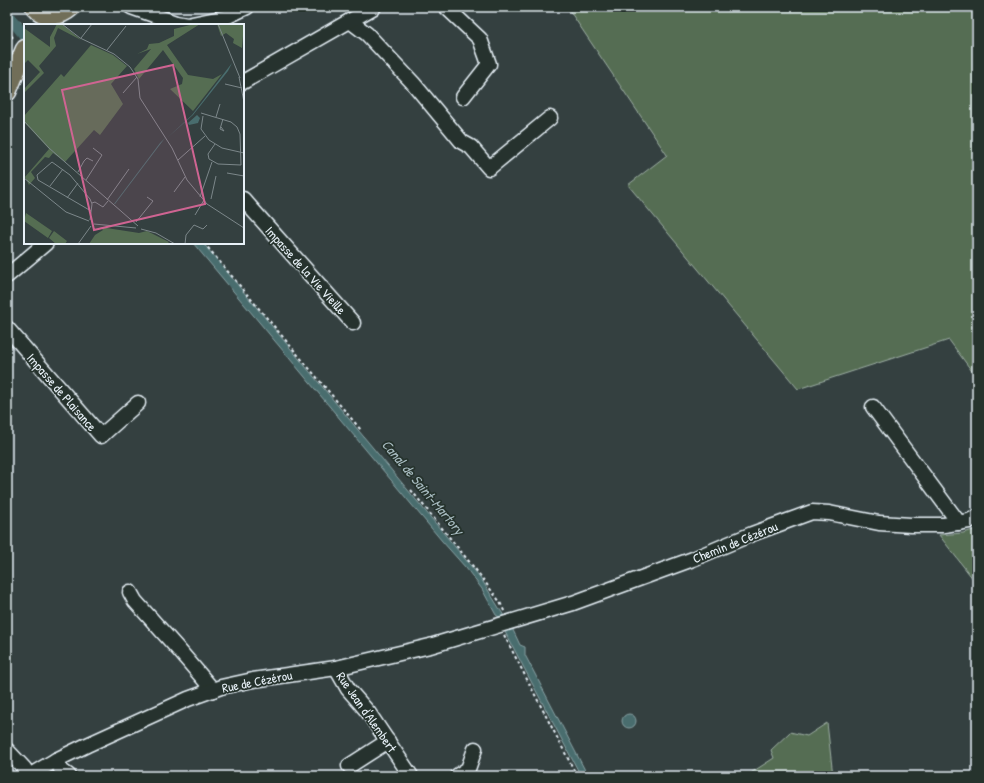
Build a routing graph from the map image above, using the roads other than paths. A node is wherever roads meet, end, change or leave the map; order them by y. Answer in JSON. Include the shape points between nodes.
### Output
{"nodes":[{"id":1,"x":71,"y":7,"type":"edge"},
{"id":2,"x":131,"y":7,"type":"edge"},
{"id":3,"x":247,"y":7,"type":"edge"},
{"id":4,"x":374,"y":7,"type":"edge"},
{"id":5,"x":446,"y":7,"type":"edge"},
{"id":6,"x":39,"y":16,"type":"edge"},
{"id":7,"x":350,"y":21,"type":"junction"},
{"id":8,"x":182,"y":24,"type":"edge"},
{"id":9,"x":193,"y":24,"type":"edge"},
{"id":10,"x":24,"y":52,"type":"edge"},
{"id":11,"x":244,"y":81,"type":"edge"},
{"id":12,"x":7,"y":92,"type":"edge"},
{"id":13,"x":463,"y":97,"type":"dead end"},
{"id":14,"x":550,"y":118,"type":"dead end"},
{"id":15,"x":244,"y":200,"type":"edge"},
{"id":16,"x":45,"y":244,"type":"edge"},
{"id":17,"x":7,"y":276,"type":"edge"},
{"id":18,"x":353,"y":323,"type":"dead end"},
{"id":19,"x":7,"y":328,"type":"edge"},
{"id":20,"x":138,"y":403,"type":"dead end"},
{"id":21,"x":873,"y":407,"type":"dead end"},
{"id":22,"x":977,"y":517,"type":"edge"},
{"id":23,"x":958,"y":523,"type":"junction"},
{"id":24,"x":130,"y":592,"type":"dead end"},
{"id":25,"x":505,"y":623,"type":"joint"},
{"id":26,"x":336,"y":668,"type":"junction"},
{"id":27,"x":213,"y":690,"type":"junction"},
{"id":28,"x":388,"y":741,"type":"junction"},
{"id":29,"x":475,"y":749,"type":"dead end"},
{"id":30,"x":7,"y":750,"type":"edge"},
{"id":31,"x":56,"y":760,"type":"junction"},
{"id":32,"x":349,"y":766,"type":"dead end"},
{"id":33,"x":29,"y":776,"type":"edge"},
{"id":34,"x":69,"y":776,"type":"edge"},
{"id":35,"x":412,"y":776,"type":"edge"},
{"id":36,"x":457,"y":776,"type":"edge"}],
"edges":[{"from":1,"to":6,"type":"main road","via":[[59,15]]},
{"from":2,"to":8,"type":"street"},
{"from":3,"to":9,"type":"street","via":[[226,18]]},
{"from":4,"to":7,"type":"street"},
{"from":5,"to":13,"type":"street","via":[[480,39],[488,64]]},
{"from":7,"to":11,"type":"street"},
{"from":7,"to":14,"type":"street","via":[[367,34],[413,83],[462,142],[471,147],[489,168]]},
{"from":10,"to":12,"type":"main road"},
{"from":15,"to":18,"type":"street","name":"Impasse de la Vie Vieille"},
{"from":16,"to":17,"type":"street"},
{"from":19,"to":20,"type":"street","name":"Impasse de Plaisance","via":[[101,436]]},
{"from":21,"to":23,"type":"street"},
{"from":22,"to":23,"type":"street","name":"Chemin de Cézérou"},
{"from":23,"to":25,"type":"street","name":"Chemin de Cézérou","via":[[879,523],[846,515],[812,512],[592,596]]},
{"from":24,"to":27,"type":"street","via":[[135,602]]},
{"from":25,"to":26,"type":"street","name":"Rue de Cézérou","via":[[430,646]]},
{"from":26,"to":27,"type":"street","name":"Rue de Cézérou","via":[[253,680]]},
{"from":26,"to":28,"type":"street","name":"Rue Jean d'Alembert"},
{"from":27,"to":31,"type":"street","name":"Rue de Cézérou"},
{"from":28,"to":32,"type":"street"},
{"from":28,"to":35,"type":"street","name":"Rue Jean d'Alembert"},
{"from":29,"to":36,"type":"street","via":[[468,769]]},
{"from":30,"to":33,"type":"street"},
{"from":31,"to":33,"type":"street","name":"Rue de Cézérou"},
{"from":31,"to":34,"type":"street","via":[[62,771]]}]}
